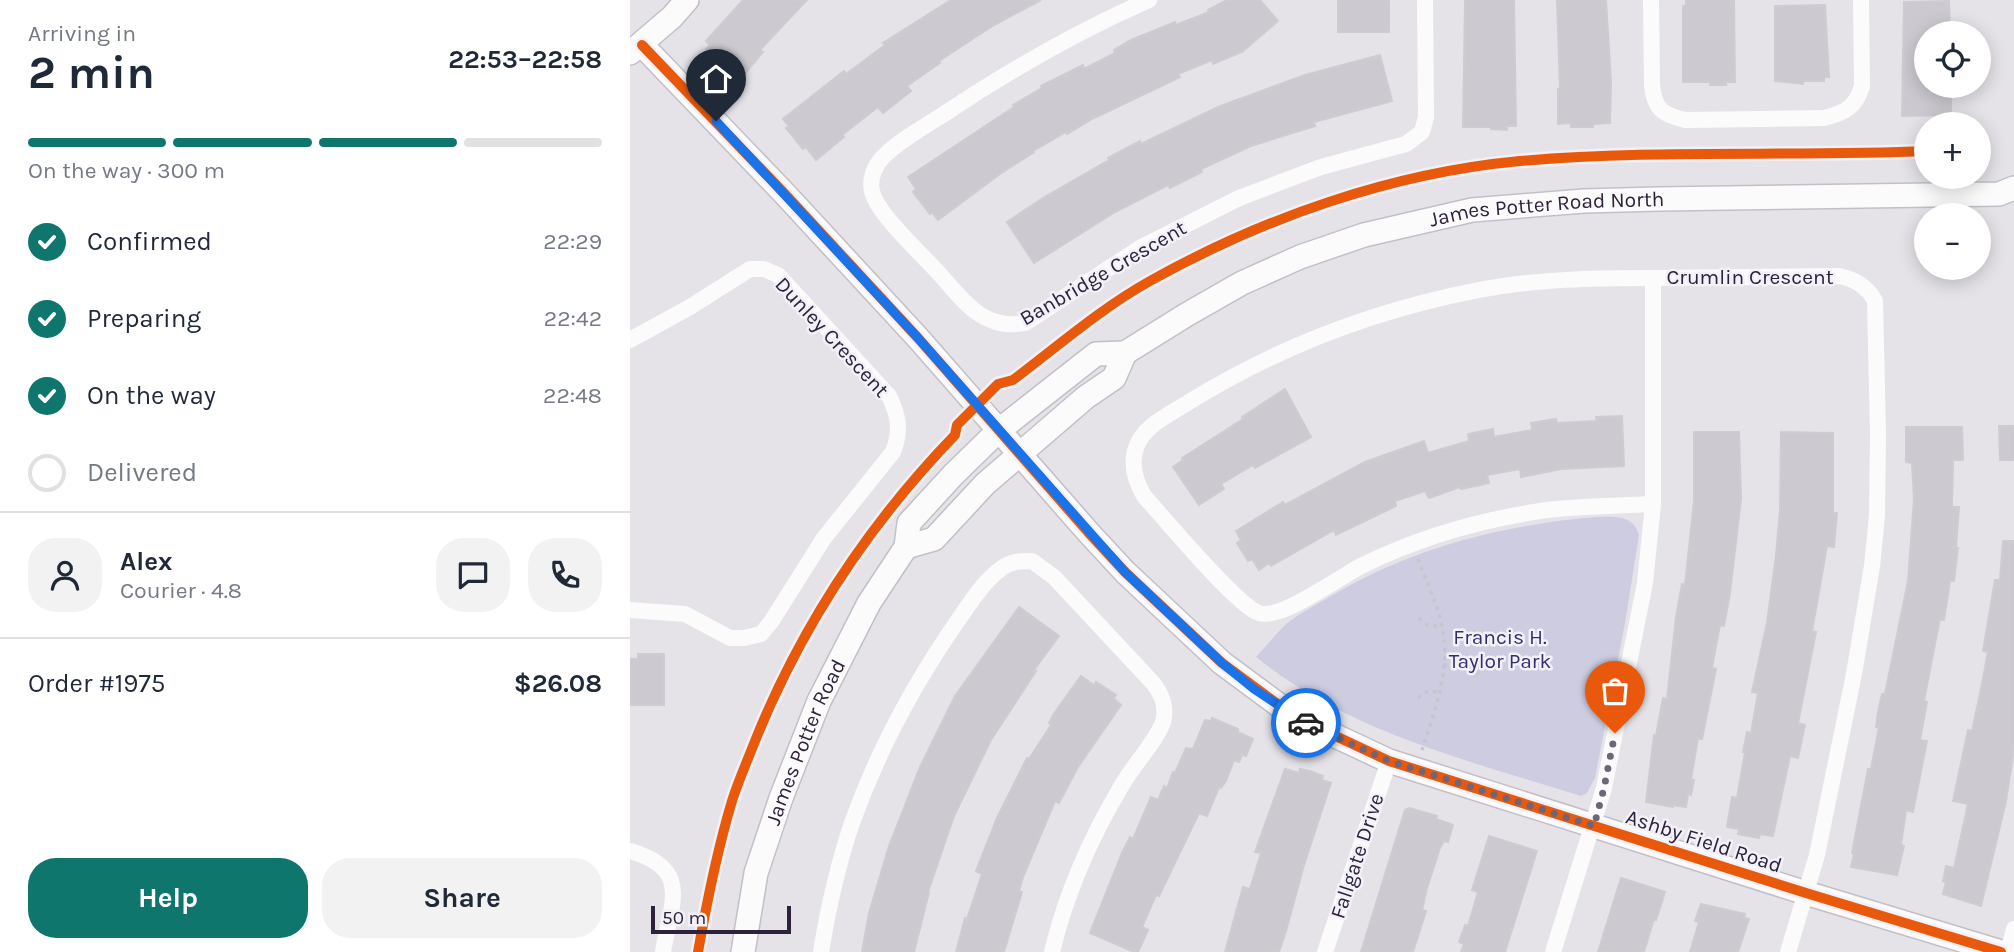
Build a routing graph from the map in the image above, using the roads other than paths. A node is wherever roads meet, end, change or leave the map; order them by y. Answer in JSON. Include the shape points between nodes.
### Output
{"nodes":[{"id":1,"x":687,"y":0,"type":"edge"},
{"id":2,"x":1149,"y":0,"type":"edge"},
{"id":3,"x":1424,"y":0,"type":"edge"},
{"id":4,"x":1651,"y":0,"type":"edge"},
{"id":5,"x":1861,"y":0,"type":"edge"},
{"id":6,"x":636,"y":49,"type":"edge"},
{"id":7,"x":2009,"y":196,"type":"edge"},
{"id":8,"x":1653,"y":278,"type":"junction"},
{"id":9,"x":630,"y":340,"type":"edge"},
{"id":10,"x":1125,"y":353,"type":"junction"},
{"id":11,"x":998,"y":431,"type":"junction"},
{"id":12,"x":1019,"y":454,"type":"junction"},
{"id":13,"x":1653,"y":504,"type":"junction"},
{"id":14,"x":906,"y":547,"type":"junction"},
{"id":15,"x":630,"y":610,"type":"edge"},
{"id":16,"x":1389,"y":761,"type":"junction"},
{"id":17,"x":1594,"y":826,"type":"junction"},
{"id":18,"x":630,"y":851,"type":"edge"},
{"id":19,"x":1806,"y":894,"type":"junction"},
{"id":20,"x":2014,"y":929,"type":"edge"},
{"id":21,"x":663,"y":952,"type":"edge"},
{"id":22,"x":743,"y":952,"type":"edge"},
{"id":23,"x":821,"y":952,"type":"edge"},
{"id":24,"x":1052,"y":952,"type":"edge"},
{"id":25,"x":1325,"y":952,"type":"edge"},
{"id":26,"x":1553,"y":952,"type":"edge"},
{"id":27,"x":1788,"y":952,"type":"edge"},
{"id":28,"x":2001,"y":952,"type":"edge"},
{"id":29,"x":2008,"y":952,"type":"edge"}],
"edges":[{"from":1,"to":6,"type":"main road"},
{"from":2,"to":3,"type":"street","name":"Banbridge Crescent","via":[[1023,62],[915,134],[874,169],[872,191],[882,212],[969,306],[990,322],[1025,323],[1140,248],[1239,198],[1321,167],[1406,144],[1422,132],[1426,117]]},
{"from":4,"to":5,"type":"street","via":[[1652,93],[1664,113],[1685,120],[1824,118],[1852,108],[1862,86]]},
{"from":6,"to":11,"type":"main road","name":"Ashby Field Road","via":[[784,194]]},
{"from":7,"to":10,"type":"main road","name":"James Potter Road North","via":[[1646,199],[1472,210],[1364,235],[1300,257],[1208,302]]},
{"from":8,"to":13,"type":"street","name":"Crumlin Crescent"},
{"from":8,"to":13,"type":"street","via":[[1590,278],[1495,288],[1368,317],[1248,368],[1177,410],[1147,430],[1138,442],[1133,467],[1144,496],[1235,594],[1261,614],[1287,610],[1364,565],[1437,535],[1547,510]]},
{"from":8,"to":19,"type":"street","name":"Crumlin Crescent","via":[[1839,276],[1860,284],[1875,301],[1878,434],[1872,566],[1854,674]]},
{"from":9,"to":15,"type":"street","name":"Dunley Crescent","via":[[750,269],[764,269],[778,275],[889,396],[899,437],[893,452],[824,538],[761,634],[730,638],[685,614]]},
{"from":10,"to":11,"type":"main road","name":"James Potter Road","via":[[1096,354]]},
{"from":10,"to":12,"type":"main road","via":[[1114,377]]},
{"from":11,"to":12,"type":"main road","name":"Ashby Field Road"},
{"from":11,"to":14,"type":"main road","name":"James Potter Road","via":[[909,523]]},
{"from":12,"to":14,"type":"main road","via":[[934,539]]},
{"from":12,"to":16,"type":"main road","name":"Ashby Field Road","via":[[1125,572],[1222,663],[1295,716]]},
{"from":13,"to":17,"type":"street","name":"Crumlin Crescent","via":[[1645,583]]},
{"from":14,"to":22,"type":"main road","name":"James Potter Road","via":[[869,603],[819,701],[756,873]]},
{"from":16,"to":17,"type":"main road","name":"Ashby Field Road"},
{"from":16,"to":25,"type":"street","name":"Fallgate Drive"},
{"from":17,"to":19,"type":"main road","name":"Ashby Field Road"},
{"from":17,"to":26,"type":"street","name":"Crumlin Crescent"},
{"from":18,"to":21,"type":"street","via":[[650,857],[672,877]]},
{"from":19,"to":27,"type":"street","name":"Crumlin Crescent"},
{"from":19,"to":28,"type":"main road","name":"Ashby Field Road"},
{"from":20,"to":29,"type":"street"},
{"from":23,"to":24,"type":"street","via":[[852,824],[901,712],[942,642],[979,592],[1000,568],[1032,561],[1054,577],[1153,683],[1165,710],[1162,724],[1093,837]]}]}
